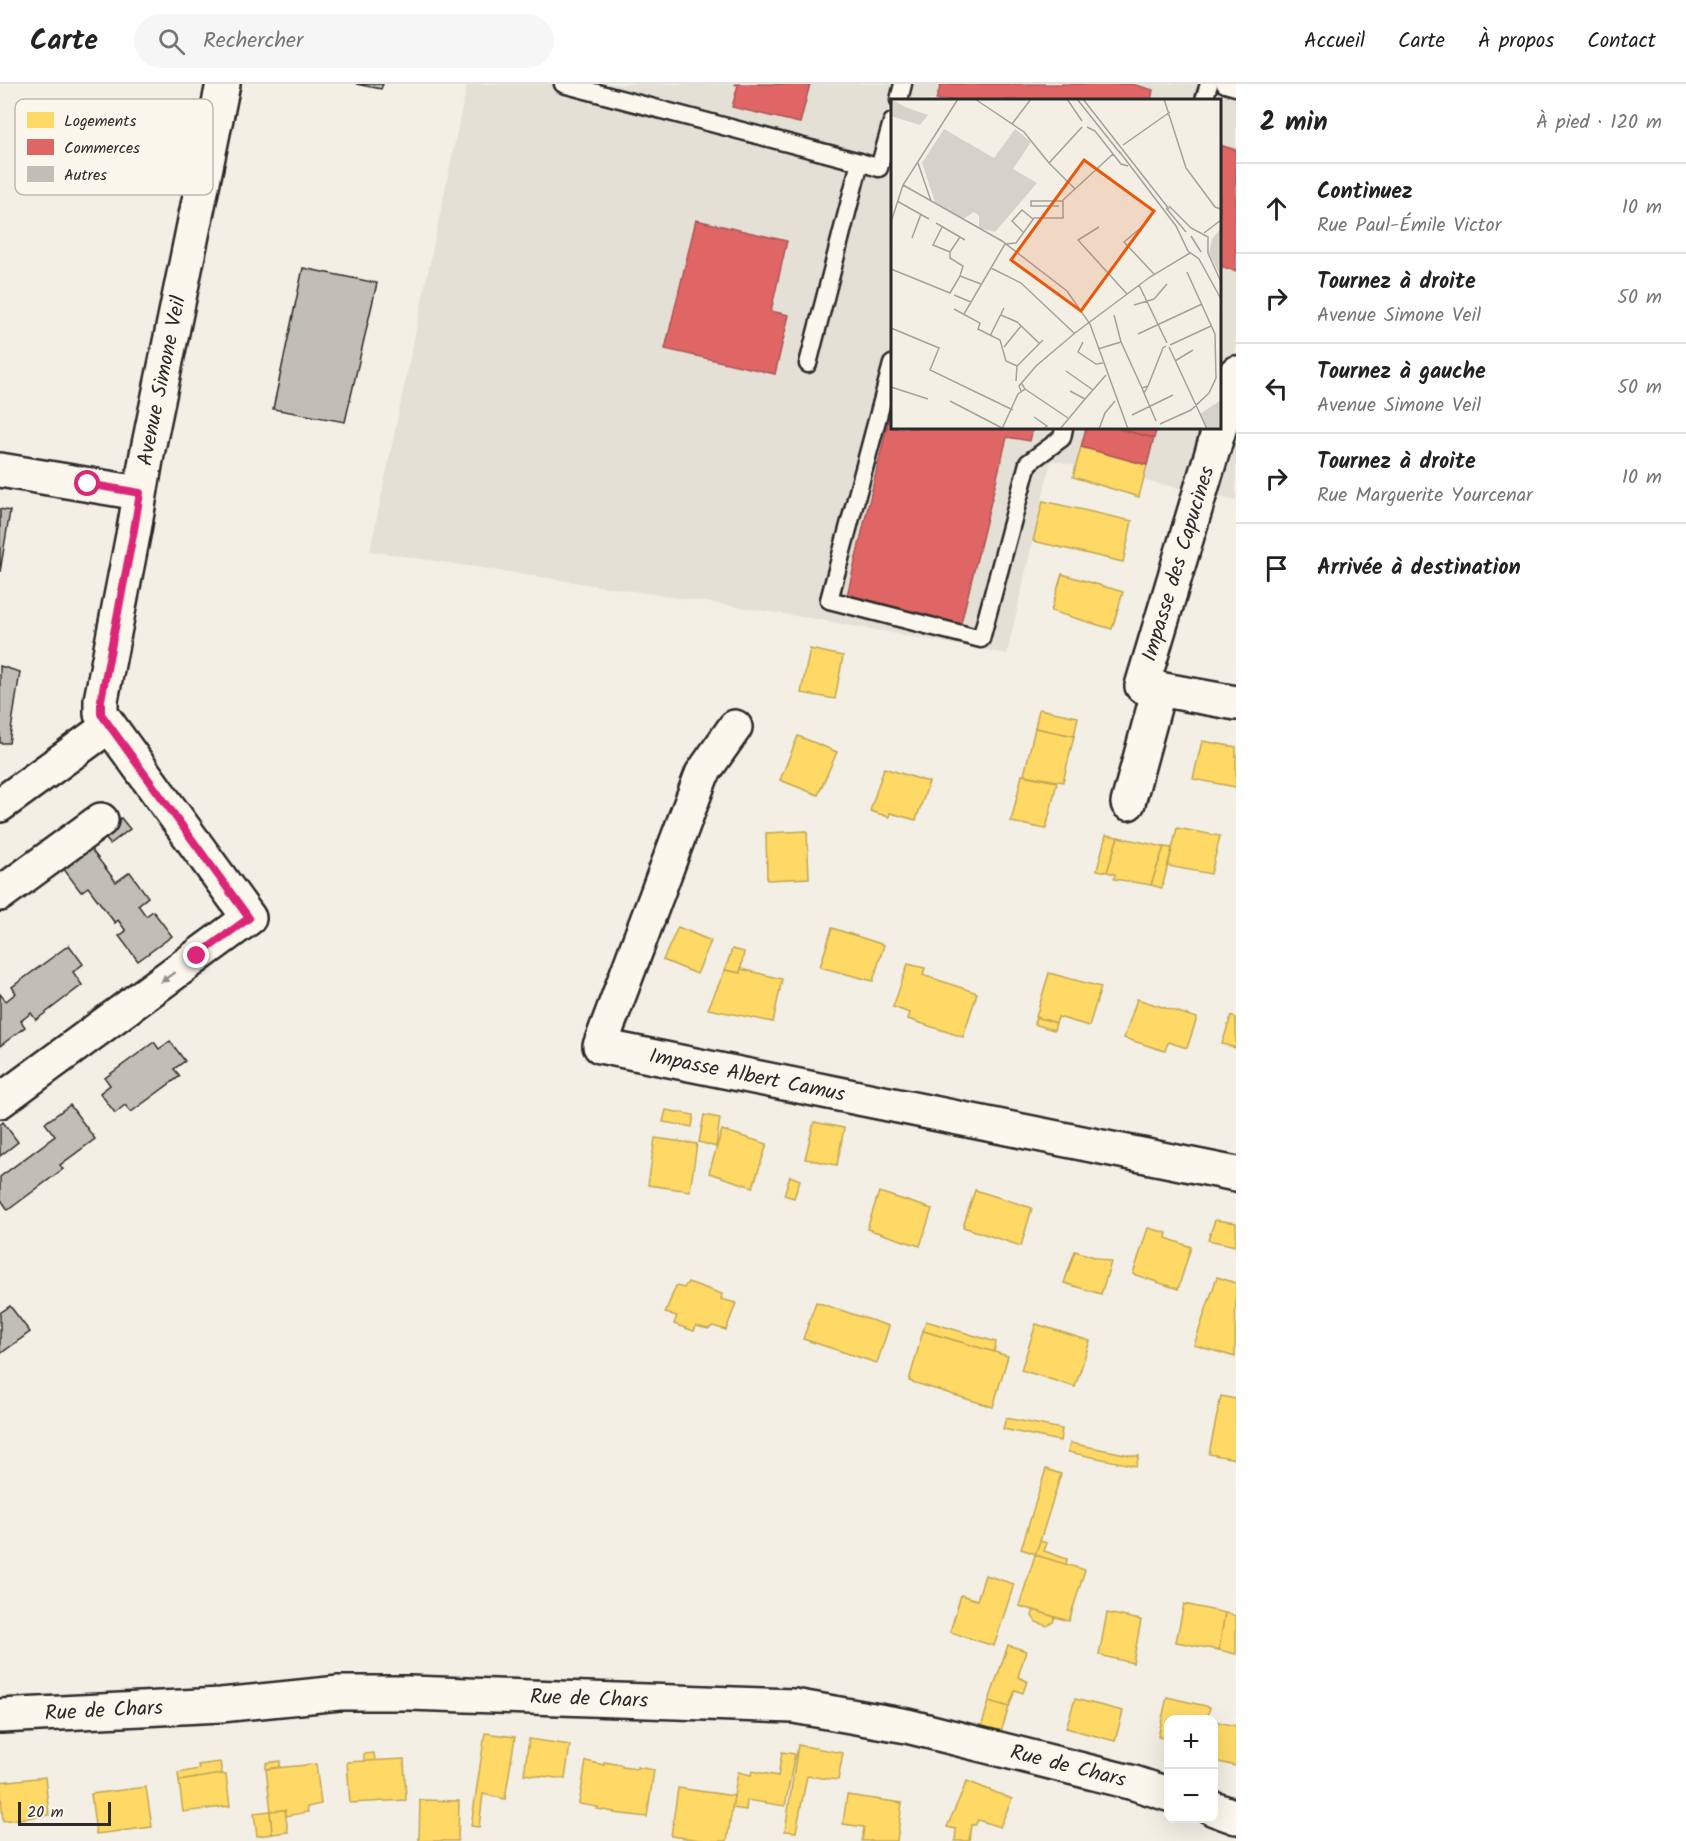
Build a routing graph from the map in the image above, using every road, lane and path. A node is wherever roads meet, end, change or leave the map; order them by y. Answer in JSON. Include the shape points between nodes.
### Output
{"nodes":[{"id":1,"x":223,"y":84,"type":"edge"},
{"id":2,"x":563,"y":84,"type":"edge"},
{"id":3,"x":903,"y":84,"type":"edge"},
{"id":4,"x":1209,"y":84,"type":"edge"},
{"id":5,"x":1225,"y":84,"type":"edge"},
{"id":6,"x":1236,"y":87,"type":"edge"},
{"id":7,"x":899,"y":99,"type":"edge"},
{"id":8,"x":1204,"y":99,"type":"edge"},
{"id":9,"x":891,"y":126,"type":"edge"},
{"id":10,"x":213,"y":133,"type":"edge"},
{"id":11,"x":860,"y":162,"type":"junction"},
{"id":12,"x":200,"y":195,"type":"edge"},
{"id":13,"x":808,"y":364,"type":"dead end"},
{"id":14,"x":891,"y":368,"type":"edge"},
{"id":15,"x":1236,"y":373,"type":"edge"},
{"id":16,"x":1221,"y":428,"type":"edge"},
{"id":17,"x":1064,"y":429,"type":"edge"},
{"id":18,"x":1221,"y":429,"type":"edge"},
{"id":19,"x":0,"y":470,"type":"edge"},
{"id":20,"x":140,"y":493,"type":"junction"},
{"id":21,"x":1150,"y":687,"type":"junction"},
{"id":22,"x":1236,"y":703,"type":"edge"},
{"id":23,"x":109,"y":726,"type":"junction"},
{"id":24,"x":735,"y":727,"type":"dead end"},
{"id":25,"x":1128,"y":802,"type":"dead end"},
{"id":26,"x":0,"y":805,"type":"edge"},
{"id":27,"x":101,"y":820,"type":"dead end"},
{"id":28,"x":0,"y":894,"type":"edge"},
{"id":29,"x":0,"y":1101,"type":"edge"},
{"id":30,"x":1236,"y":1174,"type":"edge"},
{"id":31,"x":0,"y":1716,"type":"edge"},
{"id":32,"x":1164,"y":1793,"type":"edge"},
{"id":33,"x":1218,"y":1810,"type":"edge"},
{"id":34,"x":1236,"y":1817,"type":"edge"}],
"edges":[{"from":1,"to":10,"type":"street","name":"Avenue Simone Veil"},
{"from":2,"to":11,"type":"lane"},
{"from":3,"to":7,"type":"lane"},
{"from":4,"to":8,"type":"lane"},
{"from":5,"to":6,"type":"lane"},
{"from":9,"to":11,"type":"lane","via":[[879,168]]},
{"from":11,"to":13,"type":"lane"},
{"from":12,"to":20,"type":"street","name":"Avenue Simone Veil"},
{"from":14,"to":17,"type":"lane","via":[[829,600],[981,639],[1028,463],[1062,438]]},
{"from":15,"to":16,"type":"street","name":"Impasse des Capucines"},
{"from":18,"to":21,"type":"street","name":"Impasse des Capucines"},
{"from":19,"to":20,"type":"street"},
{"from":20,"to":23,"type":"street","name":"Avenue Simone Veil","via":[[101,700],[101,714]]},
{"from":21,"to":22,"type":"street"},
{"from":21,"to":25,"type":"street","name":"Impasse des Capucines"},
{"from":23,"to":26,"type":"street"},
{"from":23,"to":29,"type":"street","name":"Avenue Simone Veil","one_way":true,"via":[[249,918]]},
{"from":24,"to":30,"type":"street","name":"Impasse Albert Camus","via":[[702,774],[600,1046]]},
{"from":27,"to":28,"type":"street"},
{"from":31,"to":32,"type":"street","name":"Rue de Chars","via":[[220,1705],[339,1693],[794,1706],[912,1726]]},
{"from":33,"to":34,"type":"street"}]}
